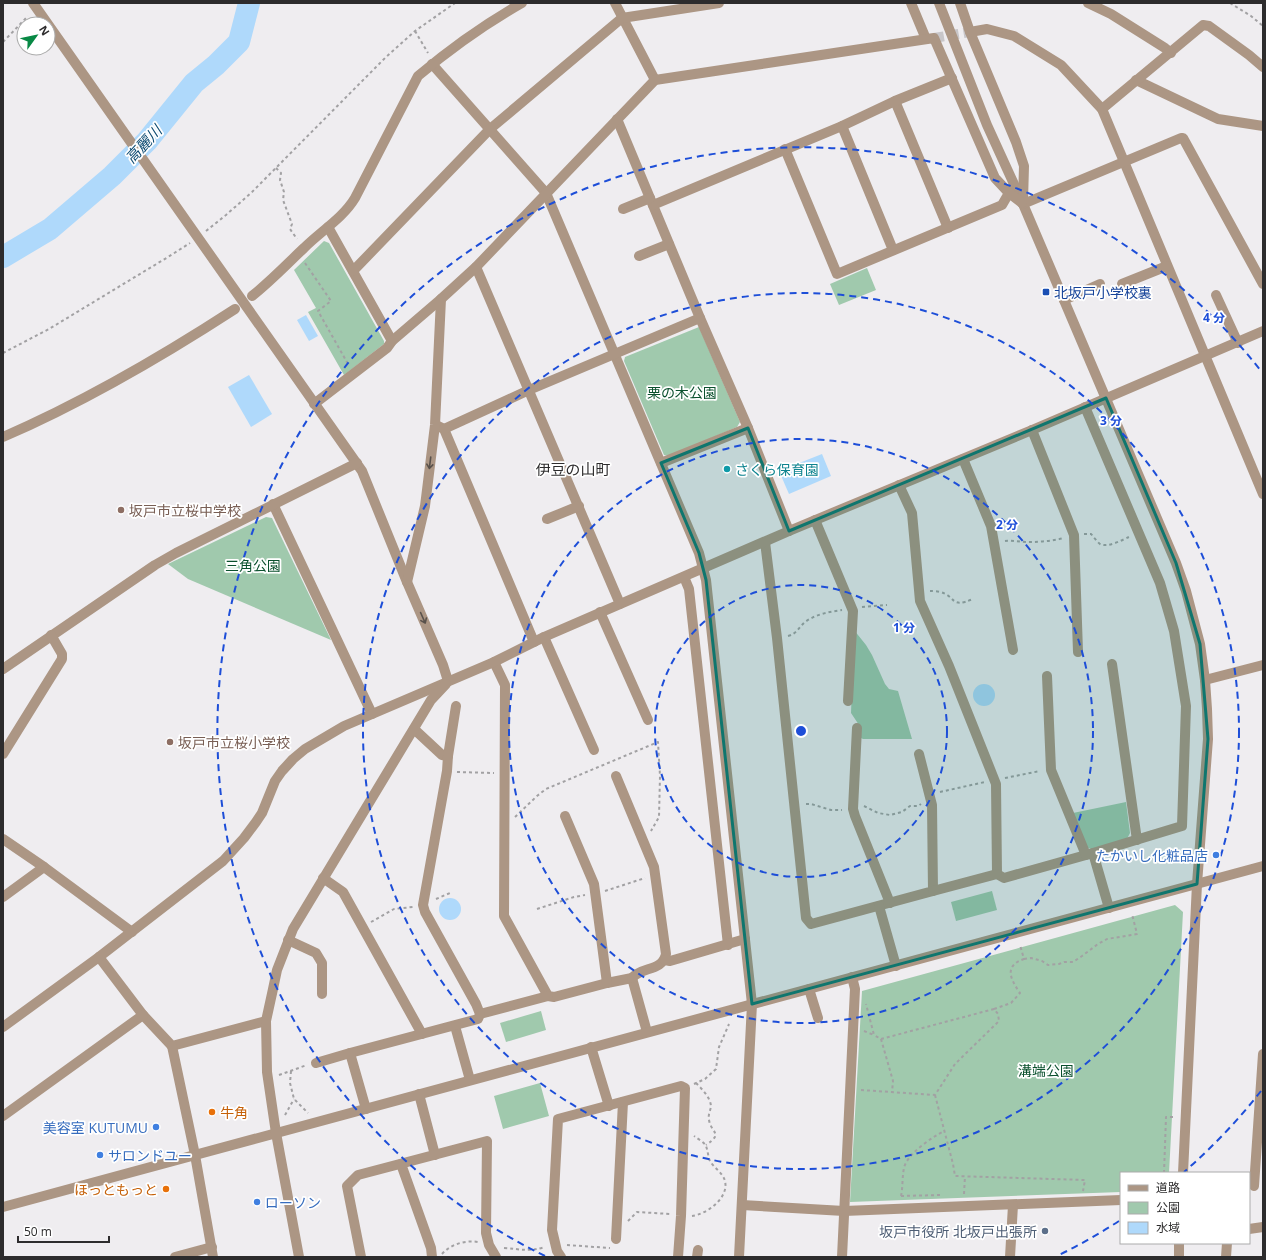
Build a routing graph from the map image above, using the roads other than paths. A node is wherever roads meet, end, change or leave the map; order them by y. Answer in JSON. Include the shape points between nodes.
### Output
{"nodes":[{"id":1,"x":522,"y":3,"type":"edge"},
{"id":2,"x":615,"y":3,"type":"edge"},
{"id":3,"x":719,"y":3,"type":"edge"},
{"id":4,"x":911,"y":3,"type":"edge"},
{"id":5,"x":939,"y":3,"type":"edge"},
{"id":6,"x":960,"y":3,"type":"edge"},
{"id":7,"x":1088,"y":3,"type":"edge"},
{"id":8,"x":36,"y":8,"type":"edge"},
{"id":9,"x":622,"y":18,"type":"junction"},
{"id":10,"x":970,"y":32,"type":"junction"},
{"id":11,"x":926,"y":39,"type":"junction"},
{"id":12,"x":1171,"y":53,"type":"junction"},
{"id":13,"x":432,"y":64,"type":"junction"},
{"id":14,"x":1263,"y":67,"type":"edge"},
{"id":15,"x":952,"y":78,"type":"junction"},
{"id":16,"x":655,"y":80,"type":"junction"},
{"id":17,"x":1136,"y":80,"type":"junction"},
{"id":18,"x":895,"y":101,"type":"junction"},
{"id":19,"x":1102,"y":109,"type":"junction"},
{"id":20,"x":617,"y":119,"type":"junction"},
{"id":21,"x":842,"y":126,"type":"junction"},
{"id":22,"x":1263,"y":126,"type":"edge"},
{"id":23,"x":490,"y":129,"type":"junction"},
{"id":24,"x":785,"y":149,"type":"junction"},
{"id":25,"x":1123,"y":162,"type":"junction"},
{"id":26,"x":546,"y":193,"type":"junction"},
{"id":27,"x":1009,"y":193,"type":"junction"},
{"id":28,"x":652,"y":201,"type":"junction"},
{"id":29,"x":1023,"y":204,"type":"junction"},
{"id":30,"x":623,"y":209,"type":"dead end"},
{"id":31,"x":328,"y":227,"type":"junction"},
{"id":32,"x":948,"y":228,"type":"junction"},
{"id":33,"x":669,"y":244,"type":"junction"},
{"id":34,"x":893,"y":250,"type":"junction"},
{"id":35,"x":639,"y":256,"type":"dead end"},
{"id":36,"x":476,"y":266,"type":"junction"},
{"id":37,"x":1167,"y":266,"type":"junction"},
{"id":38,"x":353,"y":271,"type":"junction"},
{"id":39,"x":1100,"y":284,"type":"dead end"},
{"id":40,"x":1122,"y":284,"type":"dead end"},
{"id":41,"x":1263,"y":284,"type":"edge"},
{"id":42,"x":1216,"y":295,"type":"dead end"},
{"id":43,"x":252,"y":296,"type":"dead end"},
{"id":44,"x":442,"y":299,"type":"junction"},
{"id":45,"x":1064,"y":300,"type":"junction"},
{"id":46,"x":235,"y":309,"type":"dead end"},
{"id":47,"x":700,"y":318,"type":"junction"},
{"id":48,"x":1263,"y":331,"type":"edge"},
{"id":49,"x":392,"y":341,"type":"junction"},
{"id":50,"x":1238,"y":342,"type":"junction"},
{"id":51,"x":614,"y":354,"type":"junction"},
{"id":52,"x":1205,"y":356,"type":"junction"},
{"id":53,"x":529,"y":390,"type":"junction"},
{"id":54,"x":1106,"y":398,"type":"junction"},
{"id":55,"x":314,"y":404,"type":"junction"},
{"id":56,"x":1085,"y":407,"type":"junction"},
{"id":57,"x":435,"y":425,"type":"junction"},
{"id":58,"x":748,"y":428,"type":"junction"},
{"id":59,"x":444,"y":429,"type":"junction"},
{"id":60,"x":1032,"y":430,"type":"junction"},
{"id":61,"x":3,"y":437,"type":"edge"},
{"id":62,"x":963,"y":459,"type":"junction"},
{"id":63,"x":357,"y":463,"type":"junction"},
{"id":64,"x":661,"y":464,"type":"junction"},
{"id":65,"x":899,"y":485,"type":"junction"},
{"id":66,"x":1263,"y":494,"type":"edge"},
{"id":67,"x":273,"y":504,"type":"junction"},
{"id":68,"x":579,"y":506,"type":"junction"},
{"id":69,"x":547,"y":520,"type":"dead end"},
{"id":70,"x":815,"y":520,"type":"junction"},
{"id":71,"x":789,"y":531,"type":"junction"},
{"id":72,"x":765,"y":542,"type":"junction"},
{"id":73,"x":703,"y":569,"type":"junction"},
{"id":74,"x":684,"y":577,"type":"junction"},
{"id":75,"x":408,"y":582,"type":"junction"},
{"id":76,"x":620,"y":604,"type":"junction"},
{"id":77,"x":600,"y":612,"type":"junction"},
{"id":78,"x":51,"y":635,"type":"junction"},
{"id":79,"x":544,"y":637,"type":"junction"},
{"id":80,"x":534,"y":642,"type":"junction"},
{"id":81,"x":1013,"y":650,"type":"dead end"},
{"id":82,"x":1078,"y":652,"type":"dead end"},
{"id":83,"x":494,"y":662,"type":"junction"},
{"id":84,"x":1112,"y":664,"type":"dead end"},
{"id":85,"x":1263,"y":665,"type":"edge"},
{"id":86,"x":3,"y":669,"type":"edge"},
{"id":87,"x":1047,"y":676,"type":"dead end"},
{"id":88,"x":1205,"y":680,"type":"junction"},
{"id":89,"x":448,"y":681,"type":"junction"},
{"id":90,"x":848,"y":701,"type":"dead end"},
{"id":91,"x":456,"y":706,"type":"dead end"},
{"id":92,"x":372,"y":714,"type":"junction"},
{"id":93,"x":648,"y":720,"type":"dead end"},
{"id":94,"x":857,"y":728,"type":"dead end"},
{"id":95,"x":414,"y":729,"type":"junction"},
{"id":96,"x":594,"y":750,"type":"dead end"},
{"id":97,"x":3,"y":754,"type":"edge"},
{"id":98,"x":919,"y":754,"type":"dead end"},
{"id":99,"x":448,"y":756,"type":"junction"},
{"id":100,"x":616,"y":776,"type":"dead end"},
{"id":101,"x":565,"y":816,"type":"dead end"},
{"id":102,"x":3,"y":839,"type":"edge"},
{"id":103,"x":1137,"y":840,"type":"junction"},
{"id":104,"x":1090,"y":854,"type":"junction"},
{"id":105,"x":1263,"y":866,"type":"edge"},
{"id":106,"x":44,"y":867,"type":"junction"},
{"id":107,"x":998,"y":874,"type":"junction"},
{"id":108,"x":323,"y":878,"type":"junction"},
{"id":109,"x":1197,"y":884,"type":"junction"},
{"id":110,"x":934,"y":891,"type":"junction"},
{"id":111,"x":3,"y":897,"type":"edge"},
{"id":112,"x":890,"y":903,"type":"junction"},
{"id":113,"x":879,"y":906,"type":"junction"},
{"id":114,"x":1109,"y":908,"type":"junction"},
{"id":115,"x":132,"y":932,"type":"junction"},
{"id":116,"x":745,"y":939,"type":"junction"},
{"id":117,"x":288,"y":940,"type":"junction"},
{"id":118,"x":728,"y":945,"type":"junction"},
{"id":119,"x":99,"y":957,"type":"junction"},
{"id":120,"x":665,"y":960,"type":"junction"},
{"id":121,"x":896,"y":966,"type":"junction"},
{"id":122,"x":852,"y":977,"type":"junction"},
{"id":123,"x":632,"y":978,"type":"junction"},
{"id":124,"x":606,"y":983,"type":"junction"},
{"id":125,"x":809,"y":989,"type":"junction"},
{"id":126,"x":322,"y":994,"type":"dead end"},
{"id":127,"x":548,"y":996,"type":"junction"},
{"id":128,"x":752,"y":1004,"type":"junction"},
{"id":129,"x":480,"y":1014,"type":"junction"},
{"id":130,"x":143,"y":1015,"type":"junction"},
{"id":131,"x":818,"y":1018,"type":"dead end"},
{"id":132,"x":266,"y":1021,"type":"junction"},
{"id":133,"x":455,"y":1026,"type":"junction"},
{"id":134,"x":3,"y":1027,"type":"edge"},
{"id":135,"x":647,"y":1032,"type":"junction"},
{"id":136,"x":422,"y":1034,"type":"junction"},
{"id":137,"x":172,"y":1046,"type":"junction"},
{"id":138,"x":591,"y":1047,"type":"junction"},
{"id":139,"x":350,"y":1053,"type":"junction"},
{"id":140,"x":1263,"y":1054,"type":"edge"},
{"id":141,"x":316,"y":1063,"type":"road end"},
{"id":142,"x":470,"y":1080,"type":"junction"},
{"id":143,"x":419,"y":1094,"type":"junction"},
{"id":144,"x":623,"y":1102,"type":"junction"},
{"id":145,"x":609,"y":1106,"type":"junction"},
{"id":146,"x":366,"y":1109,"type":"junction"},
{"id":147,"x":3,"y":1116,"type":"edge"},
{"id":148,"x":276,"y":1133,"type":"junction"},
{"id":149,"x":194,"y":1155,"type":"junction"},
{"id":150,"x":435,"y":1155,"type":"junction"},
{"id":151,"x":401,"y":1164,"type":"junction"},
{"id":152,"x":1183,"y":1172,"type":"edge"},
{"id":153,"x":1255,"y":1186,"type":"edge"},
{"id":154,"x":1120,"y":1200,"type":"edge"},
{"id":155,"x":1013,"y":1204,"type":"junction"},
{"id":156,"x":742,"y":1205,"type":"junction"},
{"id":157,"x":3,"y":1207,"type":"edge"},
{"id":158,"x":844,"y":1211,"type":"junction"},
{"id":159,"x":1263,"y":1227,"type":"edge"},
{"id":160,"x":1250,"y":1229,"type":"edge"},
{"id":161,"x":616,"y":1244,"type":"road end"},
{"id":162,"x":1179,"y":1244,"type":"edge"},
{"id":163,"x":1227,"y":1244,"type":"edge"},
{"id":164,"x":212,"y":1252,"type":"edge"},
{"id":165,"x":739,"y":1256,"type":"edge"},
{"id":166,"x":175,"y":1257,"type":"edge"},
{"id":167,"x":299,"y":1257,"type":"edge"},
{"id":168,"x":361,"y":1257,"type":"edge"},
{"id":169,"x":432,"y":1257,"type":"edge"},
{"id":170,"x":496,"y":1257,"type":"edge"},
{"id":171,"x":561,"y":1257,"type":"edge"},
{"id":172,"x":678,"y":1257,"type":"edge"},
{"id":173,"x":842,"y":1257,"type":"edge"},
{"id":174,"x":1010,"y":1257,"type":"edge"},
{"id":175,"x":1179,"y":1257,"type":"edge"},
{"id":176,"x":1226,"y":1257,"type":"edge"}],
"edges":[{"from":1,"to":13,"type":"street","via":[[496,18]]},
{"from":2,"to":9,"type":"street"},
{"from":3,"to":9,"type":"street"},
{"from":4,"to":11,"type":"street"},
{"from":5,"to":29,"type":"street","via":[[987,125]]},
{"from":6,"to":10,"type":"street"},
{"from":7,"to":12,"type":"street","via":[[1111,14]]},
{"from":8,"to":55,"type":"street"},
{"from":9,"to":16,"type":"street"},
{"from":9,"to":23,"type":"street"},
{"from":10,"to":19,"type":"street","via":[[987,29],[1014,36],[1061,65]]},
{"from":10,"to":29,"type":"street","via":[[1024,166]]},
{"from":11,"to":15,"type":"street","via":[[934,38]]},
{"from":11,"to":16,"type":"street"},
{"from":12,"to":14,"type":"street","via":[[1204,25],[1209,26]]},
{"from":12,"to":17,"type":"street"},
{"from":13,"to":23,"type":"street"},
{"from":13,"to":31,"type":"street","via":[[415,80],[349,208]]},
{"from":15,"to":18,"type":"street"},
{"from":15,"to":27,"type":"street","via":[[995,178]]},
{"from":16,"to":20,"type":"street"},
{"from":17,"to":19,"type":"street"},
{"from":17,"to":22,"type":"street","via":[[1218,119]]},
{"from":18,"to":21,"type":"street"},
{"from":18,"to":32,"type":"street"},
{"from":19,"to":25,"type":"street"},
{"from":20,"to":26,"type":"street"},
{"from":20,"to":28,"type":"street"},
{"from":21,"to":24,"type":"street"},
{"from":21,"to":34,"type":"street"},
{"from":23,"to":26,"type":"street"},
{"from":23,"to":38,"type":"street"},
{"from":24,"to":28,"type":"street"},
{"from":24,"to":34,"type":"street","via":[[837,274]]},
{"from":25,"to":29,"type":"street"},
{"from":25,"to":37,"type":"street"},
{"from":25,"to":41,"type":"street","via":[[1184,138]]},
{"from":26,"to":36,"type":"street"},
{"from":26,"to":51,"type":"street"},
{"from":27,"to":29,"type":"street"},
{"from":27,"to":32,"type":"street","via":[[1002,204]]},
{"from":28,"to":30,"type":"street"},
{"from":28,"to":33,"type":"street"},
{"from":29,"to":45,"type":"street"},
{"from":31,"to":38,"type":"street"},
{"from":31,"to":43,"type":"street"},
{"from":32,"to":34,"type":"street"},
{"from":33,"to":35,"type":"street"},
{"from":33,"to":47,"type":"street"},
{"from":36,"to":44,"type":"street"},
{"from":36,"to":53,"type":"street"},
{"from":37,"to":40,"type":"street"},
{"from":37,"to":52,"type":"street"},
{"from":38,"to":49,"type":"street"},
{"from":39,"to":45,"type":"street"},
{"from":42,"to":50,"type":"street"},
{"from":44,"to":49,"type":"street"},
{"from":44,"to":57,"type":"street"},
{"from":45,"to":54,"type":"street"},
{"from":46,"to":61,"type":"street","via":[[180,344],[80,400]]},
{"from":47,"to":51,"type":"street"},
{"from":47,"to":58,"type":"street"},
{"from":48,"to":50,"type":"street"},
{"from":49,"to":55,"type":"street","via":[[387,348]]},
{"from":50,"to":52,"type":"street"},
{"from":51,"to":53,"type":"street"},
{"from":51,"to":64,"type":"street"},
{"from":52,"to":54,"type":"street"},
{"from":52,"to":66,"type":"street"},
{"from":53,"to":59,"type":"street"},
{"from":53,"to":68,"type":"street"},
{"from":54,"to":56,"type":"street"},
{"from":54,"to":88,"type":"street","via":[[1186,591],[1200,644]]},
{"from":55,"to":63,"type":"street"},
{"from":56,"to":60,"type":"street"},
{"from":56,"to":103,"type":"street","via":[[1160,584],[1174,632],[1186,706],[1182,826]]},
{"from":57,"to":59,"type":"street"},
{"from":57,"to":75,"type":"street","one_way":true,"via":[[425,506]]},
{"from":58,"to":64,"type":"street"},
{"from":58,"to":71,"type":"street"},
{"from":59,"to":80,"type":"street"},
{"from":60,"to":62,"type":"street"},
{"from":60,"to":82,"type":"street","via":[[1074,535]]},
{"from":62,"to":65,"type":"street"},
{"from":62,"to":81,"type":"street","via":[[991,526]]},
{"from":63,"to":67,"type":"street"},
{"from":63,"to":75,"type":"street"},
{"from":64,"to":73,"type":"street","via":[[699,553]]},
{"from":65,"to":70,"type":"street"},
{"from":65,"to":107,"type":"street","via":[[912,513],[920,601],[996,784]]},
{"from":67,"to":78,"type":"street","via":[[155,565]]},
{"from":67,"to":92,"type":"street"},
{"from":68,"to":69,"type":"street"},
{"from":68,"to":76,"type":"street"},
{"from":70,"to":71,"type":"street"},
{"from":70,"to":90,"type":"street","via":[[854,611]]},
{"from":71,"to":72,"type":"street"},
{"from":72,"to":73,"type":"street"},
{"from":72,"to":113,"type":"street","via":[[806,918],[811,924]]},
{"from":73,"to":74,"type":"street"},
{"from":73,"to":116,"type":"street"},
{"from":74,"to":76,"type":"street"},
{"from":74,"to":118,"type":"street","via":[[689,589]]},
{"from":75,"to":89,"type":"street","one_way":true},
{"from":76,"to":77,"type":"street"},
{"from":77,"to":79,"type":"street"},
{"from":77,"to":93,"type":"street"},
{"from":78,"to":86,"type":"street"},
{"from":78,"to":97,"type":"street","via":[[62,654],[62,659]]},
{"from":79,"to":80,"type":"street"},
{"from":79,"to":96,"type":"street"},
{"from":80,"to":83,"type":"street"},
{"from":83,"to":89,"type":"street"},
{"from":83,"to":127,"type":"street","via":[[505,685],[504,916]]},
{"from":84,"to":103,"type":"street"},
{"from":85,"to":88,"type":"street"},
{"from":87,"to":104,"type":"street","via":[[1051,770]]},
{"from":88,"to":109,"type":"street","via":[[1208,739]]},
{"from":89,"to":92,"type":"street"},
{"from":89,"to":95,"type":"street","via":[[431,700]]},
{"from":91,"to":99,"type":"street"},
{"from":92,"to":115,"type":"street","via":[[325,736],[293,759],[282,770],[262,813],[235,849]]},
{"from":94,"to":112,"type":"street","via":[[853,809]]},
{"from":95,"to":99,"type":"street","via":[[442,755]]},
{"from":95,"to":108,"type":"street"},
{"from":98,"to":110,"type":"street","via":[[932,805]]},
{"from":99,"to":129,"type":"street","via":[[448,771],[423,906]]},
{"from":100,"to":120,"type":"street","via":[[654,867]]},
{"from":101,"to":124,"type":"street","via":[[594,884]]},
{"from":102,"to":106,"type":"street"},
{"from":103,"to":104,"type":"street"},
{"from":104,"to":107,"type":"street","via":[[1004,878]]},
{"from":104,"to":114,"type":"street"},
{"from":105,"to":109,"type":"street"},
{"from":106,"to":111,"type":"street"},
{"from":106,"to":115,"type":"street"},
{"from":107,"to":110,"type":"street"},
{"from":108,"to":117,"type":"street"},
{"from":108,"to":136,"type":"street","via":[[343,892]]},
{"from":109,"to":114,"type":"street"},
{"from":109,"to":152,"type":"street"},
{"from":110,"to":112,"type":"street"},
{"from":112,"to":113,"type":"street"},
{"from":113,"to":121,"type":"street"},
{"from":114,"to":121,"type":"street"},
{"from":115,"to":119,"type":"street"},
{"from":116,"to":118,"type":"street"},
{"from":116,"to":128,"type":"street"},
{"from":117,"to":126,"type":"street","via":[[316,953],[322,963]]},
{"from":117,"to":132,"type":"street","via":[[277,970]]},
{"from":118,"to":120,"type":"street","via":[[670,961]]},
{"from":119,"to":130,"type":"street"},
{"from":119,"to":134,"type":"street"},
{"from":120,"to":123,"type":"street","via":[[661,964],[636,973]]},
{"from":121,"to":122,"type":"street"},
{"from":122,"to":125,"type":"street"},
{"from":122,"to":158,"type":"street","via":[[855,990],[851,1015],[853,1026]]},
{"from":123,"to":124,"type":"street"},
{"from":123,"to":135,"type":"street"},
{"from":124,"to":127,"type":"street","via":[[554,998]]},
{"from":125,"to":128,"type":"street"},
{"from":125,"to":131,"type":"street"},
{"from":127,"to":129,"type":"street"},
{"from":128,"to":135,"type":"street"},
{"from":128,"to":156,"type":"street"},
{"from":129,"to":133,"type":"street","via":[[478,1019]]},
{"from":130,"to":137,"type":"street"},
{"from":130,"to":147,"type":"street"},
{"from":132,"to":137,"type":"street"},
{"from":132,"to":148,"type":"street","via":[[266,1072]]},
{"from":133,"to":136,"type":"street"},
{"from":133,"to":142,"type":"street"},
{"from":135,"to":138,"type":"street"},
{"from":136,"to":139,"type":"street"},
{"from":137,"to":149,"type":"street"},
{"from":138,"to":142,"type":"street"},
{"from":138,"to":145,"type":"street"},
{"from":139,"to":141,"type":"street"},
{"from":139,"to":146,"type":"street"},
{"from":140,"to":153,"type":"street"},
{"from":142,"to":143,"type":"street"},
{"from":143,"to":146,"type":"street"},
{"from":143,"to":150,"type":"street"},
{"from":144,"to":145,"type":"street"},
{"from":144,"to":161,"type":"street"},
{"from":144,"to":172,"type":"street","via":[[682,1086],[685,1088]]},
{"from":145,"to":171,"type":"street","via":[[558,1119],[552,1230]]},
{"from":146,"to":148,"type":"street"},
{"from":148,"to":149,"type":"street"},
{"from":148,"to":167,"type":"street"},
{"from":149,"to":157,"type":"street"},
{"from":149,"to":164,"type":"street"},
{"from":150,"to":151,"type":"street"},
{"from":150,"to":170,"type":"street","via":[[487,1141],[486,1234],[489,1246]]},
{"from":151,"to":168,"type":"street","via":[[358,1176],[348,1186]]},
{"from":151,"to":169,"type":"street"},
{"from":154,"to":155,"type":"street"},
{"from":155,"to":158,"type":"street"},
{"from":155,"to":174,"type":"street"},
{"from":156,"to":158,"type":"street"},
{"from":156,"to":165,"type":"street"},
{"from":158,"to":173,"type":"street"},
{"from":159,"to":160,"type":"street"},
{"from":162,"to":175,"type":"street"},
{"from":163,"to":176,"type":"street"},
{"from":164,"to":166,"type":"street"}]}
